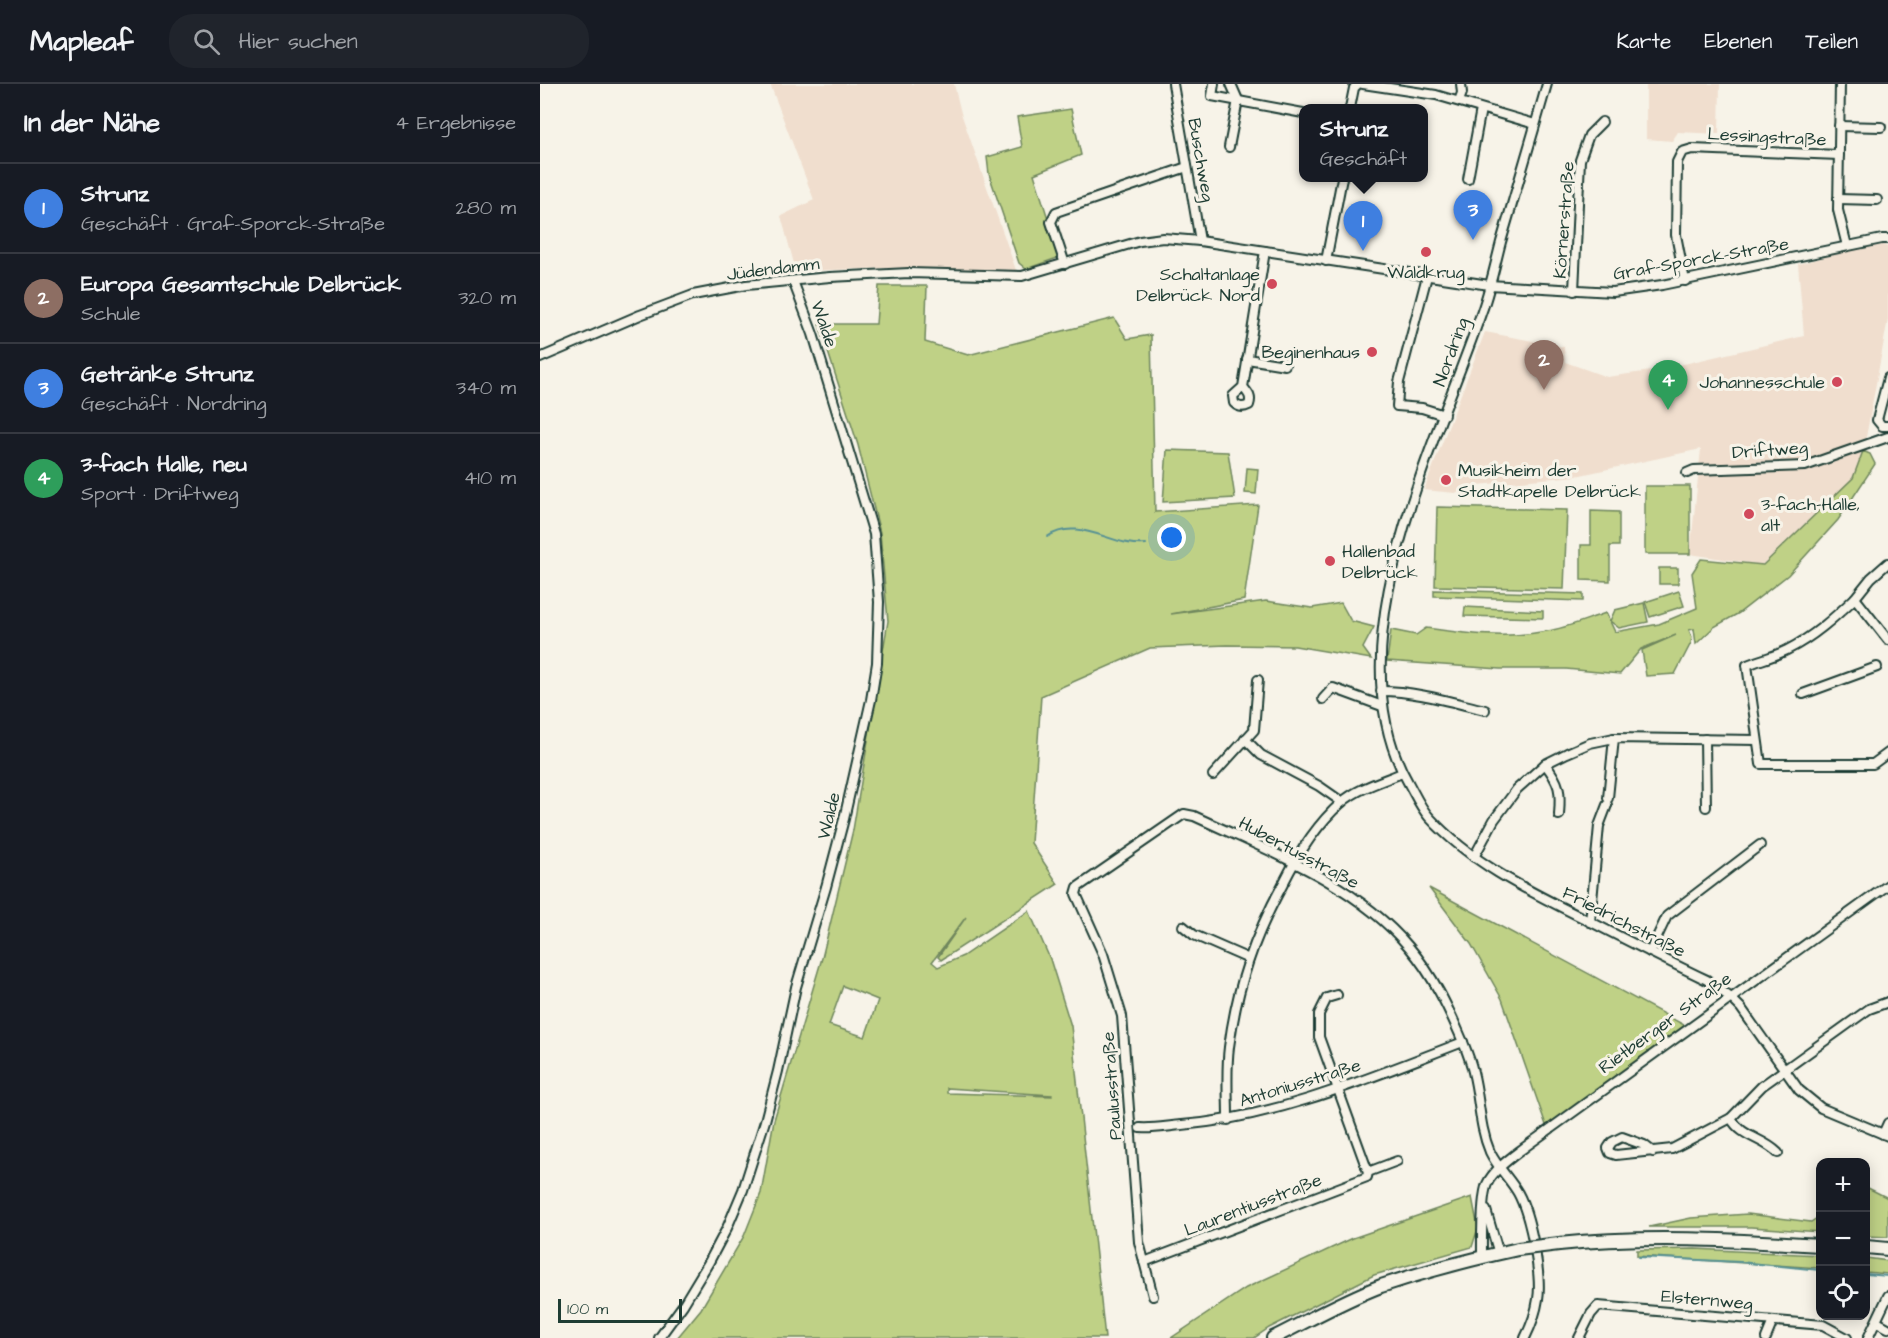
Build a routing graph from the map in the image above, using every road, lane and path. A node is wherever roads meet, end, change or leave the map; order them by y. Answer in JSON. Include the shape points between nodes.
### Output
{"nodes":[{"id":1,"x":1173,"y":84,"type":"edge"},
{"id":2,"x":1214,"y":84,"type":"edge"},
{"id":3,"x":1231,"y":84,"type":"edge"},
{"id":4,"x":1360,"y":84,"type":"edge"},
{"id":5,"x":1461,"y":84,"type":"edge"},
{"id":6,"x":1547,"y":84,"type":"edge"},
{"id":7,"x":1840,"y":84,"type":"edge"},
{"id":8,"x":1238,"y":100,"type":"junction"},
{"id":9,"x":1459,"y":101,"type":"junction"},
{"id":10,"x":1351,"y":104,"type":"edge"},
{"id":11,"x":1481,"y":109,"type":"junction"},
{"id":12,"x":1299,"y":112,"type":"edge"},
{"id":13,"x":1602,"y":122,"type":"dead end"},
{"id":14,"x":1535,"y":124,"type":"junction"},
{"id":15,"x":1839,"y":126,"type":"junction"},
{"id":16,"x":1881,"y":127,"type":"dead end"},
{"id":17,"x":1229,"y":147,"type":"dead end"},
{"id":18,"x":1839,"y":155,"type":"junction"},
{"id":19,"x":1187,"y":167,"type":"junction"},
{"id":20,"x":1468,"y":179,"type":"dead end"},
{"id":21,"x":1341,"y":182,"type":"edge"},
{"id":22,"x":1838,"y":199,"type":"junction"},
{"id":23,"x":1877,"y":200,"type":"dead end"},
{"id":24,"x":1888,"y":239,"type":"edge"},
{"id":25,"x":1200,"y":241,"type":"junction"},
{"id":26,"x":1846,"y":246,"type":"junction"},
{"id":27,"x":1265,"y":251,"type":"junction"},
{"id":28,"x":1326,"y":261,"type":"junction"},
{"id":29,"x":1065,"y":264,"type":"junction"},
{"id":30,"x":1022,"y":276,"type":"joint"},
{"id":31,"x":1427,"y":276,"type":"junction"},
{"id":32,"x":792,"y":281,"type":"junction"},
{"id":33,"x":1685,"y":281,"type":"junction"},
{"id":34,"x":1489,"y":285,"type":"junction"},
{"id":35,"x":1574,"y":291,"type":"junction"},
{"id":36,"x":540,"y":358,"type":"edge"},
{"id":37,"x":1246,"y":359,"type":"junction"},
{"id":38,"x":1284,"y":365,"type":"dead end"},
{"id":39,"x":1888,"y":378,"type":"edge"},
{"id":40,"x":1243,"y":387,"type":"dead end"},
{"id":41,"x":1886,"y":396,"type":"edge"},
{"id":42,"x":1444,"y":415,"type":"junction"},
{"id":43,"x":1888,"y":426,"type":"edge"},
{"id":44,"x":1888,"y":437,"type":"edge"},
{"id":45,"x":1687,"y":473,"type":"dead end"},
{"id":46,"x":1888,"y":563,"type":"edge"},
{"id":47,"x":1855,"y":598,"type":"junction"},
{"id":48,"x":1888,"y":640,"type":"edge"},
{"id":49,"x":1877,"y":667,"type":"dead end"},
{"id":50,"x":1258,"y":680,"type":"dead end"},
{"id":51,"x":1381,"y":691,"type":"junction"},
{"id":52,"x":1803,"y":694,"type":"dead end"},
{"id":53,"x":1323,"y":699,"type":"dead end"},
{"id":54,"x":1382,"y":706,"type":"junction"},
{"id":55,"x":1485,"y":710,"type":"dead end"},
{"id":56,"x":1614,"y":738,"type":"junction"},
{"id":57,"x":1245,"y":739,"type":"junction"},
{"id":58,"x":1705,"y":740,"type":"junction"},
{"id":59,"x":1757,"y":740,"type":"junction"},
{"id":60,"x":1888,"y":753,"type":"edge"},
{"id":61,"x":1545,"y":764,"type":"junction"},
{"id":62,"x":1402,"y":773,"type":"junction"},
{"id":63,"x":1213,"y":775,"type":"dead end"},
{"id":64,"x":1342,"y":802,"type":"junction"},
{"id":65,"x":1706,"y":807,"type":"dead end"},
{"id":66,"x":1559,"y":815,"type":"dead end"},
{"id":67,"x":1760,"y":845,"type":"dead end"},
{"id":68,"x":1474,"y":857,"type":"junction"},
{"id":69,"x":1294,"y":863,"type":"junction"},
{"id":70,"x":1084,"y":883,"type":"joint"},
{"id":71,"x":1888,"y":885,"type":"edge"},
{"id":72,"x":1590,"y":922,"type":"junction"},
{"id":73,"x":1184,"y":926,"type":"dead end"},
{"id":74,"x":1650,"y":952,"type":"junction"},
{"id":75,"x":1249,"y":960,"type":"junction"},
{"id":76,"x":1337,"y":995,"type":"dead end"},
{"id":77,"x":1731,"y":998,"type":"junction"},
{"id":78,"x":1888,"y":1002,"type":"edge"},
{"id":79,"x":1463,"y":1042,"type":"junction"},
{"id":80,"x":1785,"y":1071,"type":"junction"},
{"id":81,"x":1338,"y":1090,"type":"junction"},
{"id":82,"x":1731,"y":1119,"type":"junction"},
{"id":83,"x":1129,"y":1120,"type":"junction"},
{"id":84,"x":1228,"y":1120,"type":"junction"},
{"id":85,"x":1888,"y":1122,"type":"edge"},
{"id":86,"x":1140,"y":1128,"type":"junction"},
{"id":87,"x":1131,"y":1135,"type":"junction"},
{"id":88,"x":1886,"y":1135,"type":"edge"},
{"id":89,"x":1653,"y":1152,"type":"junction"},
{"id":90,"x":1778,"y":1153,"type":"dead end"},
{"id":91,"x":1397,"y":1161,"type":"dead end"},
{"id":92,"x":1500,"y":1168,"type":"junction"},
{"id":93,"x":1368,"y":1172,"type":"junction"},
{"id":94,"x":1484,"y":1206,"type":"junction"},
{"id":95,"x":1816,"y":1245,"type":"edge"},
{"id":96,"x":1870,"y":1247,"type":"edge"},
{"id":97,"x":1888,"y":1249,"type":"edge"},
{"id":98,"x":1499,"y":1254,"type":"junction"},
{"id":99,"x":1482,"y":1257,"type":"junction"},
{"id":100,"x":1144,"y":1262,"type":"junction"},
{"id":101,"x":1153,"y":1296,"type":"dead end"},
{"id":102,"x":1888,"y":1296,"type":"edge"},
{"id":103,"x":1773,"y":1321,"type":"junction"},
{"id":104,"x":1877,"y":1322,"type":"junction"},
{"id":105,"x":1888,"y":1328,"type":"edge"},
{"id":106,"x":659,"y":1338,"type":"edge"},
{"id":107,"x":1274,"y":1338,"type":"edge"},
{"id":108,"x":1525,"y":1338,"type":"edge"},
{"id":109,"x":1579,"y":1338,"type":"edge"},
{"id":110,"x":1766,"y":1338,"type":"edge"},
{"id":111,"x":1847,"y":1338,"type":"edge"},
{"id":112,"x":1868,"y":1338,"type":"edge"}],
"edges":[{"from":1,"to":19,"type":"street","name":"Buschweg"},
{"from":2,"to":8,"type":"street","via":[[1212,96]]},
{"from":3,"to":8,"type":"street"},
{"from":4,"to":9,"type":"street"},
{"from":4,"to":10,"type":"street","via":[[1354,88]]},
{"from":5,"to":9,"type":"street"},
{"from":6,"to":14,"type":"street","name":"Nordring"},
{"from":7,"to":15,"type":"street"},
{"from":8,"to":12,"type":"street"},
{"from":8,"to":17,"type":"street"},
{"from":9,"to":11,"type":"street"},
{"from":11,"to":14,"type":"street"},
{"from":11,"to":20,"type":"street"},
{"from":13,"to":35,"type":"street","name":"Körnerstraße","via":[[1589,135],[1580,160]]},
{"from":14,"to":34,"type":"street","name":"Nordring"},
{"from":15,"to":16,"type":"street"},
{"from":15,"to":18,"type":"street"},
{"from":18,"to":22,"type":"street"},
{"from":18,"to":33,"type":"street","name":"Lessingstraße","via":[[1692,149],[1682,152],[1677,162],[1676,235]]},
{"from":19,"to":25,"type":"street","name":"Buschweg"},
{"from":19,"to":29,"type":"street","via":[[1056,212],[1051,222]]},
{"from":21,"to":28,"type":"street"},
{"from":22,"to":23,"type":"street"},
{"from":22,"to":26,"type":"street"},
{"from":24,"to":26,"type":"street","name":"Graf-Sporck-Straße"},
{"from":25,"to":27,"type":"street","name":"Graf-Sporck-Straße"},
{"from":25,"to":29,"type":"street","name":"Graf-Sporck-Straße","via":[[1140,241]]},
{"from":26,"to":33,"type":"street","name":"Graf-Sporck-Straße"},
{"from":27,"to":28,"type":"street","name":"Graf-Sporck-Straße"},
{"from":27,"to":37,"type":"street"},
{"from":28,"to":31,"type":"street","name":"Graf-Sporck-Straße"},
{"from":29,"to":30,"type":"street","name":"Graf-Sporck-Straße"},
{"from":30,"to":32,"type":"street","name":"Jüdendamm","via":[[909,273]]},
{"from":31,"to":34,"type":"street","name":"Graf-Sporck-Straße"},
{"from":31,"to":42,"type":"street","via":[[1397,406]]},
{"from":32,"to":36,"type":"street","name":"Jüdendamm","via":[[693,295]]},
{"from":32,"to":106,"type":"street","name":"Walde","via":[[813,334],[874,534],[879,602],[877,663],[844,819],[746,1180],[709,1262]]},
{"from":33,"to":35,"type":"street","name":"Graf-Sporck-Straße","via":[[1613,292]]},
{"from":34,"to":35,"type":"street","name":"Graf-Sporck-Straße"},
{"from":34,"to":42,"type":"street","name":"Nordring"},
{"from":37,"to":38,"type":"street"},
{"from":37,"to":40,"type":"street"},
{"from":39,"to":41,"type":"street"},
{"from":41,"to":43,"type":"street","via":[[1877,420]]},
{"from":42,"to":51,"type":"street","name":"Nordring","via":[[1398,546],[1383,630]]},
{"from":44,"to":45,"type":"street","name":"Driftweg","via":[[1805,466]]},
{"from":46,"to":47,"type":"street"},
{"from":47,"to":48,"type":"street"},
{"from":47,"to":59,"type":"street","via":[[1801,642],[1747,664]]},
{"from":49,"to":52,"type":"street"},
{"from":50,"to":57,"type":"street","via":[[1254,730]]},
{"from":51,"to":54,"type":"street"},
{"from":51,"to":55,"type":"street"},
{"from":53,"to":54,"type":"street","via":[[1333,688]]},
{"from":54,"to":62,"type":"street","name":"Friedrichstraße"},
{"from":56,"to":58,"type":"street"},
{"from":56,"to":61,"type":"street","via":[[1590,743]]},
{"from":56,"to":72,"type":"street","via":[[1608,801],[1599,826]]},
{"from":57,"to":63,"type":"street"},
{"from":57,"to":64,"type":"street","via":[[1261,755]]},
{"from":58,"to":59,"type":"street"},
{"from":58,"to":65,"type":"street"},
{"from":59,"to":60,"type":"street","via":[[1761,764],[1873,764]]},
{"from":61,"to":66,"type":"street","via":[[1556,777],[1561,793]]},
{"from":61,"to":68,"type":"street","via":[[1517,789]]},
{"from":62,"to":64,"type":"street"},
{"from":62,"to":68,"type":"street","name":"Friedrichstraße","via":[[1426,814]]},
{"from":64,"to":69,"type":"street","via":[[1312,835]]},
{"from":67,"to":74,"type":"street","via":[[1667,916]]},
{"from":68,"to":72,"type":"street","name":"Friedrichstraße","via":[[1522,888]]},
{"from":69,"to":70,"type":"street","name":"Hubertusstraße","via":[[1184,814]]},
{"from":69,"to":75,"type":"street","via":[[1263,920]]},
{"from":69,"to":79,"type":"street","name":"Hubertusstraße","via":[[1374,912],[1409,948],[1440,992]]},
{"from":70,"to":83,"type":"street","name":"Paulusstraße","via":[[1076,894],[1103,954],[1122,1016]]},
{"from":71,"to":77,"type":"street","name":"Rietberger Straße"},
{"from":72,"to":74,"type":"street","name":"Friedrichstraße"},
{"from":73,"to":75,"type":"street","via":[[1194,935]]},
{"from":74,"to":77,"type":"street","name":"Friedrichstraße","via":[[1707,980]]},
{"from":75,"to":84,"type":"street","via":[[1237,995],[1228,1050]]},
{"from":76,"to":81,"type":"street","via":[[1327,998],[1319,1014],[1319,1037]]},
{"from":77,"to":80,"type":"street","name":"Friedrichstraße"},
{"from":77,"to":92,"type":"street","name":"Rietberger Straße"},
{"from":78,"to":80,"type":"street","via":[[1869,1009]]},
{"from":79,"to":81,"type":"street","name":"Antoniusstraße"},
{"from":79,"to":92,"type":"street","name":"Hubertusstraße","via":[[1473,1072],[1483,1131]]},
{"from":80,"to":82,"type":"street","via":[[1762,1086]]},
{"from":80,"to":88,"type":"street","name":"Friedrichstraße","via":[[1799,1090],[1821,1108]]},
{"from":81,"to":84,"type":"street","name":"Antoniusstraße"},
{"from":81,"to":93,"type":"street"},
{"from":82,"to":89,"type":"street","via":[[1672,1149]]},
{"from":82,"to":90,"type":"street","via":[[1737,1129]]},
{"from":83,"to":86,"type":"street","via":[[1137,1122]]},
{"from":83,"to":87,"type":"street","name":"Paulusstraße"},
{"from":84,"to":86,"type":"street","name":"Antoniusstraße"},
{"from":85,"to":88,"type":"street"},
{"from":86,"to":87,"type":"street"},
{"from":87,"to":100,"type":"street","name":"Paulusstraße"},
{"from":89,"to":89,"type":"street","via":[[1616,1155],[1608,1148],[1622,1137]]},
{"from":91,"to":93,"type":"street","name":"Laurentiusstraße"},
{"from":92,"to":94,"type":"street","name":"Rietberger Straße","via":[[1487,1183]]},
{"from":92,"to":108,"type":"street","name":"Hubertusstraße","via":[[1525,1206],[1536,1265],[1538,1298]]},
{"from":93,"to":100,"type":"street","name":"Laurentiusstraße","via":[[1367,1177]]},
{"from":94,"to":98,"type":"street"},
{"from":94,"to":99,"type":"street","name":"Rietberger Straße"},
{"from":95,"to":98,"type":"main road","bridge":true,"via":[[1696,1238],[1598,1240]]},
{"from":96,"to":97,"type":"main road"},
{"from":98,"to":99,"type":"main road"},
{"from":99,"to":107,"type":"main road","via":[[1379,1287]]},
{"from":100,"to":101,"type":"street","name":"Paulusstraße"},
{"from":102,"to":104,"type":"street"},
{"from":103,"to":109,"type":"street","name":"Elsternweg","via":[[1598,1306]]},
{"from":103,"to":110,"type":"street"},
{"from":103,"to":111,"type":"street","name":"Elsternweg","via":[[1823,1325]]},
{"from":104,"to":105,"type":"street"},
{"from":104,"to":112,"type":"street"}]}
